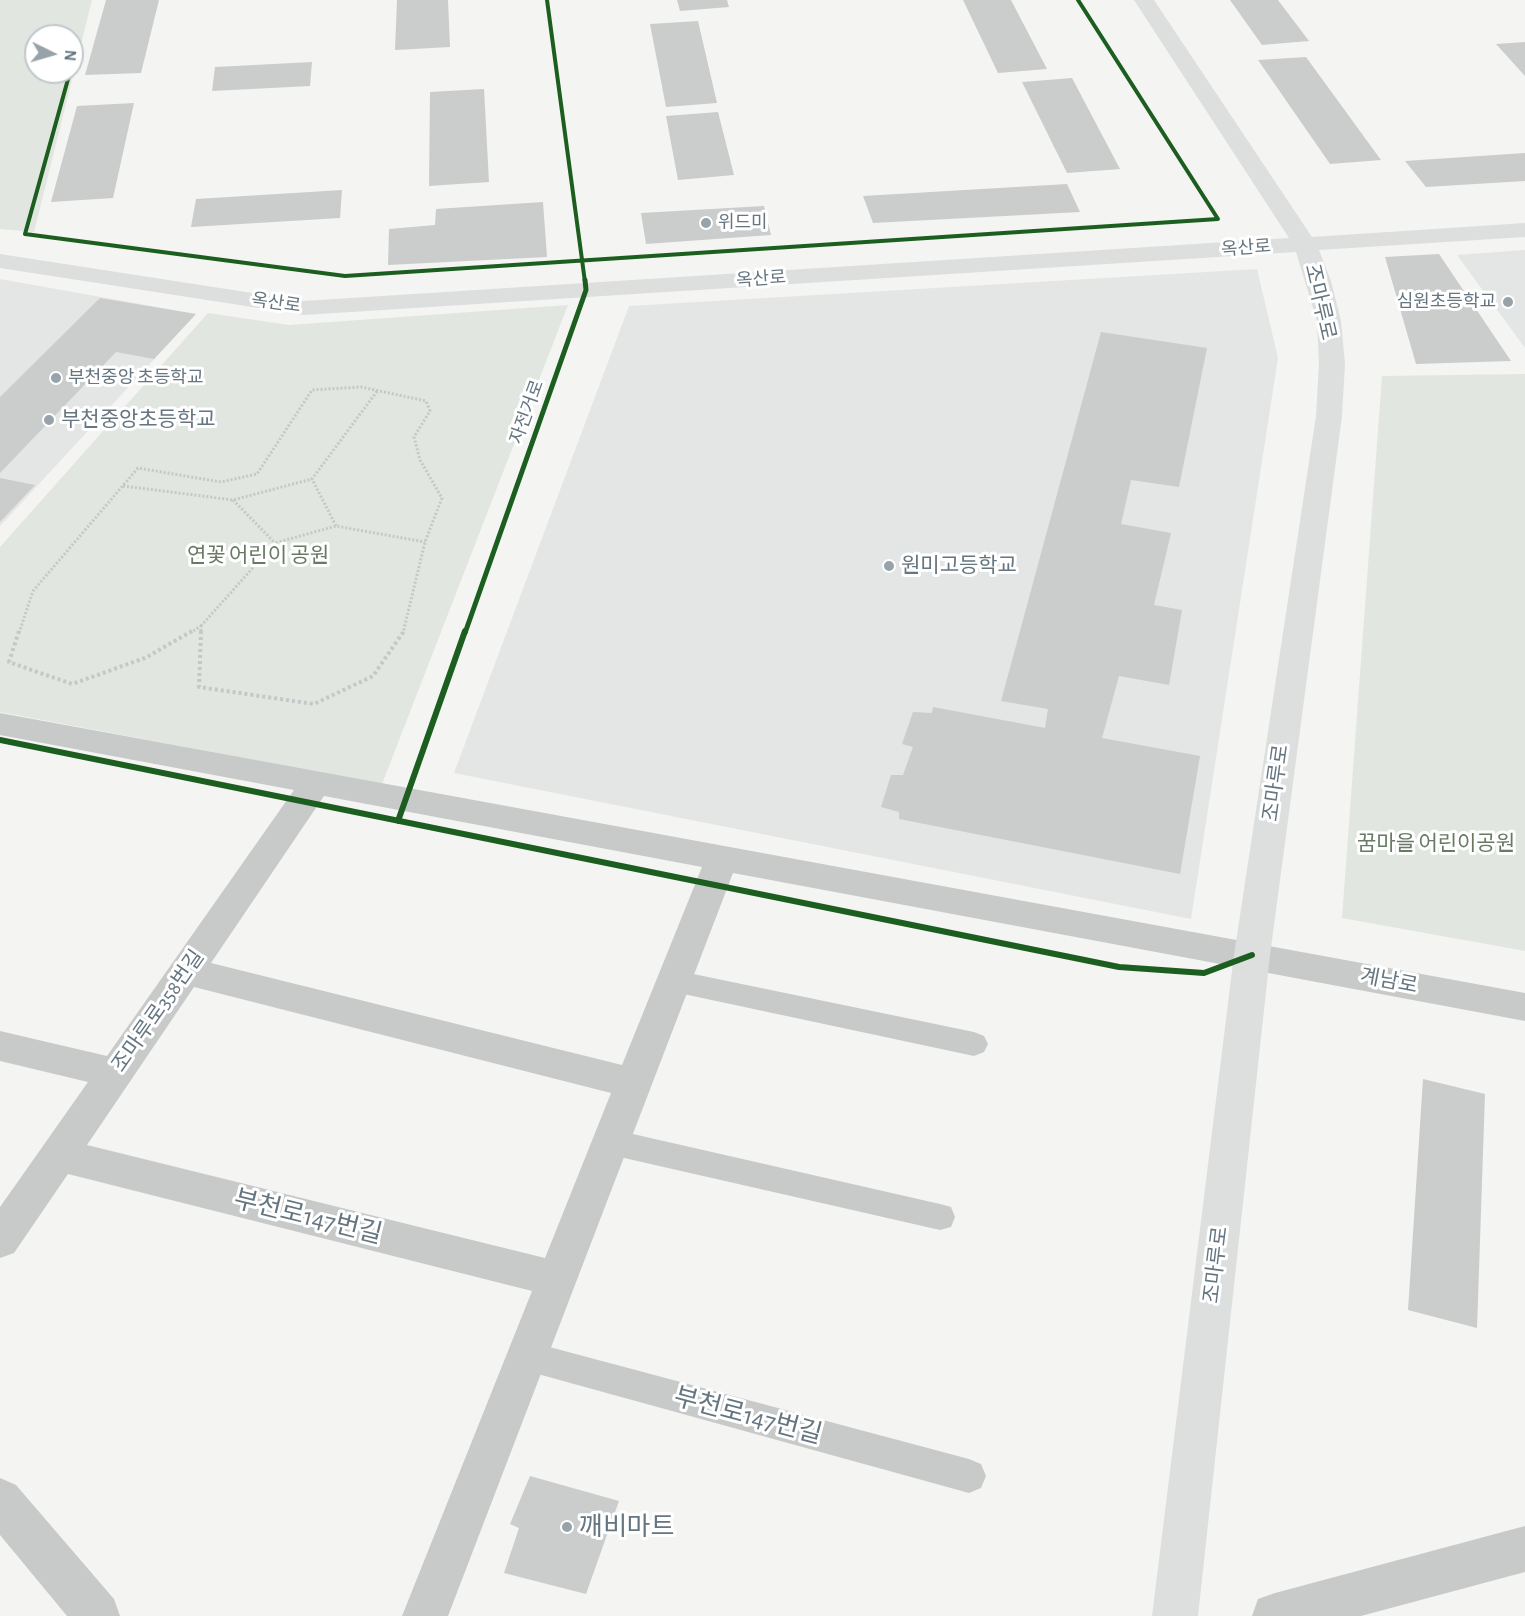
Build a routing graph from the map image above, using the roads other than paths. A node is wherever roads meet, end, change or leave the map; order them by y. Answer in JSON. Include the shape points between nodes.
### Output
{"nodes":[{"id":1,"x":1144,"y":0,"type":"edge"},
{"id":2,"x":1525,"y":230,"type":"edge"},
{"id":3,"x":1305,"y":244,"type":"junction"},
{"id":4,"x":0,"y":261,"type":"edge"},
{"id":5,"x":0,"y":724,"type":"edge"},
{"id":6,"x":316,"y":783,"type":"junction"},
{"id":7,"x":722,"y":858,"type":"junction"},
{"id":8,"x":1252,"y":955,"type":"junction"},
{"id":9,"x":186,"y":971,"type":"junction"},
{"id":10,"x":674,"y":981,"type":"junction"},
{"id":11,"x":1525,"y":1007,"type":"edge"},
{"id":12,"x":974,"y":1044,"type":"dead end"},
{"id":13,"x":0,"y":1046,"type":"edge"},
{"id":14,"x":115,"y":1073,"type":"junction"},
{"id":15,"x":634,"y":1083,"type":"junction"},
{"id":16,"x":611,"y":1142,"type":"junction"},
{"id":17,"x":59,"y":1155,"type":"junction"},
{"id":18,"x":940,"y":1217,"type":"dead end"},
{"id":19,"x":0,"y":1240,"type":"edge"},
{"id":20,"x":557,"y":1279,"type":"junction"},
{"id":21,"x":526,"y":1356,"type":"junction"},
{"id":22,"x":969,"y":1476,"type":"dead end"},
{"id":23,"x":0,"y":1500,"type":"edge"},
{"id":24,"x":1525,"y":1549,"type":"edge"},
{"id":25,"x":97,"y":1616,"type":"edge"},
{"id":26,"x":425,"y":1616,"type":"edge"},
{"id":27,"x":1175,"y":1616,"type":"edge"},
{"id":28,"x":1275,"y":1616,"type":"edge"}],
"edges":[{"from":1,"to":3,"type":"street","name":"조마루로"},
{"from":2,"to":3,"type":"street","name":"옥산로"},
{"from":3,"to":4,"type":"street","name":"옥산로","via":[[304,308]]},
{"from":3,"to":8,"type":"street","name":"조마루로","via":[[1329,321],[1329,416]]},
{"from":5,"to":6,"type":"street","name":"계남로"},
{"from":6,"to":7,"type":"street","name":"계남로"},
{"from":6,"to":9,"type":"street","name":"조마루로358번길"},
{"from":7,"to":8,"type":"street","name":"계남로"},
{"from":7,"to":10,"type":"street"},
{"from":8,"to":11,"type":"street","name":"계남로"},
{"from":8,"to":27,"type":"street","name":"조마루로"},
{"from":9,"to":14,"type":"street","name":"조마루로358번길"},
{"from":9,"to":15,"type":"street"},
{"from":10,"to":12,"type":"lane"},
{"from":10,"to":15,"type":"street"},
{"from":13,"to":14,"type":"street"},
{"from":14,"to":17,"type":"street","name":"조마루로358번길"},
{"from":15,"to":16,"type":"street"},
{"from":16,"to":18,"type":"lane"},
{"from":16,"to":20,"type":"street"},
{"from":17,"to":19,"type":"street","name":"조마루로358번길"},
{"from":17,"to":20,"type":"street","name":"부천로147번길"},
{"from":20,"to":21,"type":"street"},
{"from":21,"to":22,"type":"lane","name":"부천로147번길"},
{"from":21,"to":26,"type":"street"},
{"from":23,"to":25,"type":"street"},
{"from":24,"to":28,"type":"street"}]}
